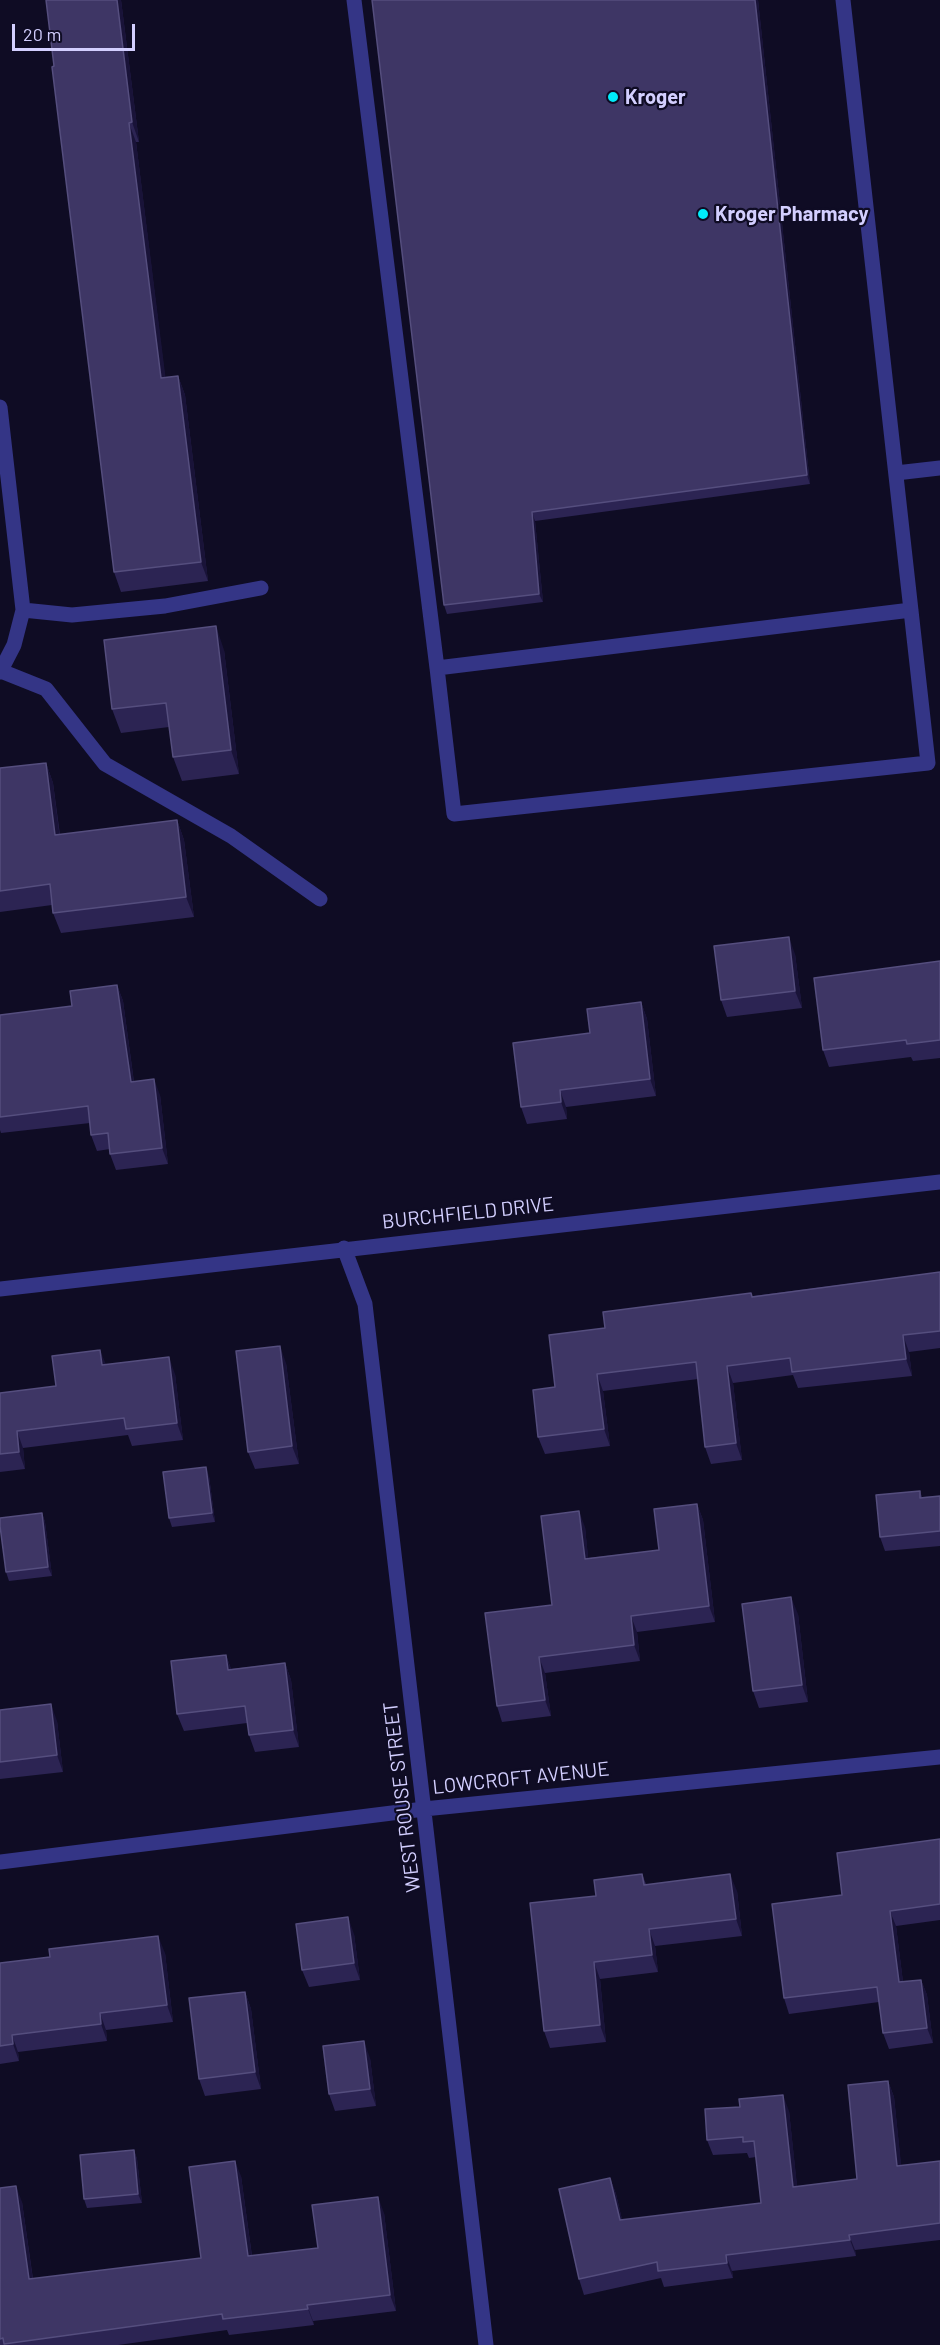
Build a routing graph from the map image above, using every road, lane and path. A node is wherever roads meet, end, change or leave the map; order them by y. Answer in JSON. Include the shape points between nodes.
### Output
{"nodes":[{"id":1,"x":354,"y":0,"type":"edge"},
{"id":2,"x":843,"y":0,"type":"edge"},
{"id":3,"x":0,"y":407,"type":"edge"},
{"id":4,"x":940,"y":468,"type":"edge"},
{"id":5,"x":896,"y":473,"type":"junction"},
{"id":6,"x":261,"y":588,"type":"dead end"},
{"id":7,"x":23,"y":610,"type":"junction"},
{"id":8,"x":911,"y":610,"type":"junction"},
{"id":9,"x":437,"y":668,"type":"junction"},
{"id":10,"x":1,"y":671,"type":"edge"},
{"id":11,"x":320,"y":899,"type":"dead end"},
{"id":12,"x":940,"y":1182,"type":"edge"},
{"id":13,"x":344,"y":1248,"type":"junction"},
{"id":14,"x":0,"y":1289,"type":"edge"},
{"id":15,"x":940,"y":1757,"type":"edge"},
{"id":16,"x":424,"y":1809,"type":"junction"},
{"id":17,"x":0,"y":1862,"type":"edge"},
{"id":18,"x":486,"y":2345,"type":"edge"}],
"edges":[{"from":1,"to":9,"type":"street"},
{"from":2,"to":5,"type":"street"},
{"from":3,"to":7,"type":"street"},
{"from":4,"to":5,"type":"street"},
{"from":5,"to":8,"type":"street"},
{"from":6,"to":7,"type":"street","via":[[165,606],[72,615]]},
{"from":7,"to":10,"type":"street","via":[[14,645]]},
{"from":8,"to":9,"type":"street"},
{"from":8,"to":9,"type":"street","via":[[928,763],[454,814]]},
{"from":10,"to":11,"type":"street","via":[[46,689],[105,764],[231,836]]},
{"from":12,"to":13,"type":"street","name":"BURCHFIELD DRIVE"},
{"from":13,"to":14,"type":"street","name":"BURCHFIELD DRIVE"},
{"from":13,"to":16,"type":"street","name":"WEST ROUSE STREET","via":[[365,1304]]},
{"from":15,"to":16,"type":"street","name":"LOWCROFT AVENUE"},
{"from":16,"to":17,"type":"street","name":"LOWCROFT AVENUE"},
{"from":16,"to":18,"type":"street","name":"WEST ROUSE STREET"}]}
